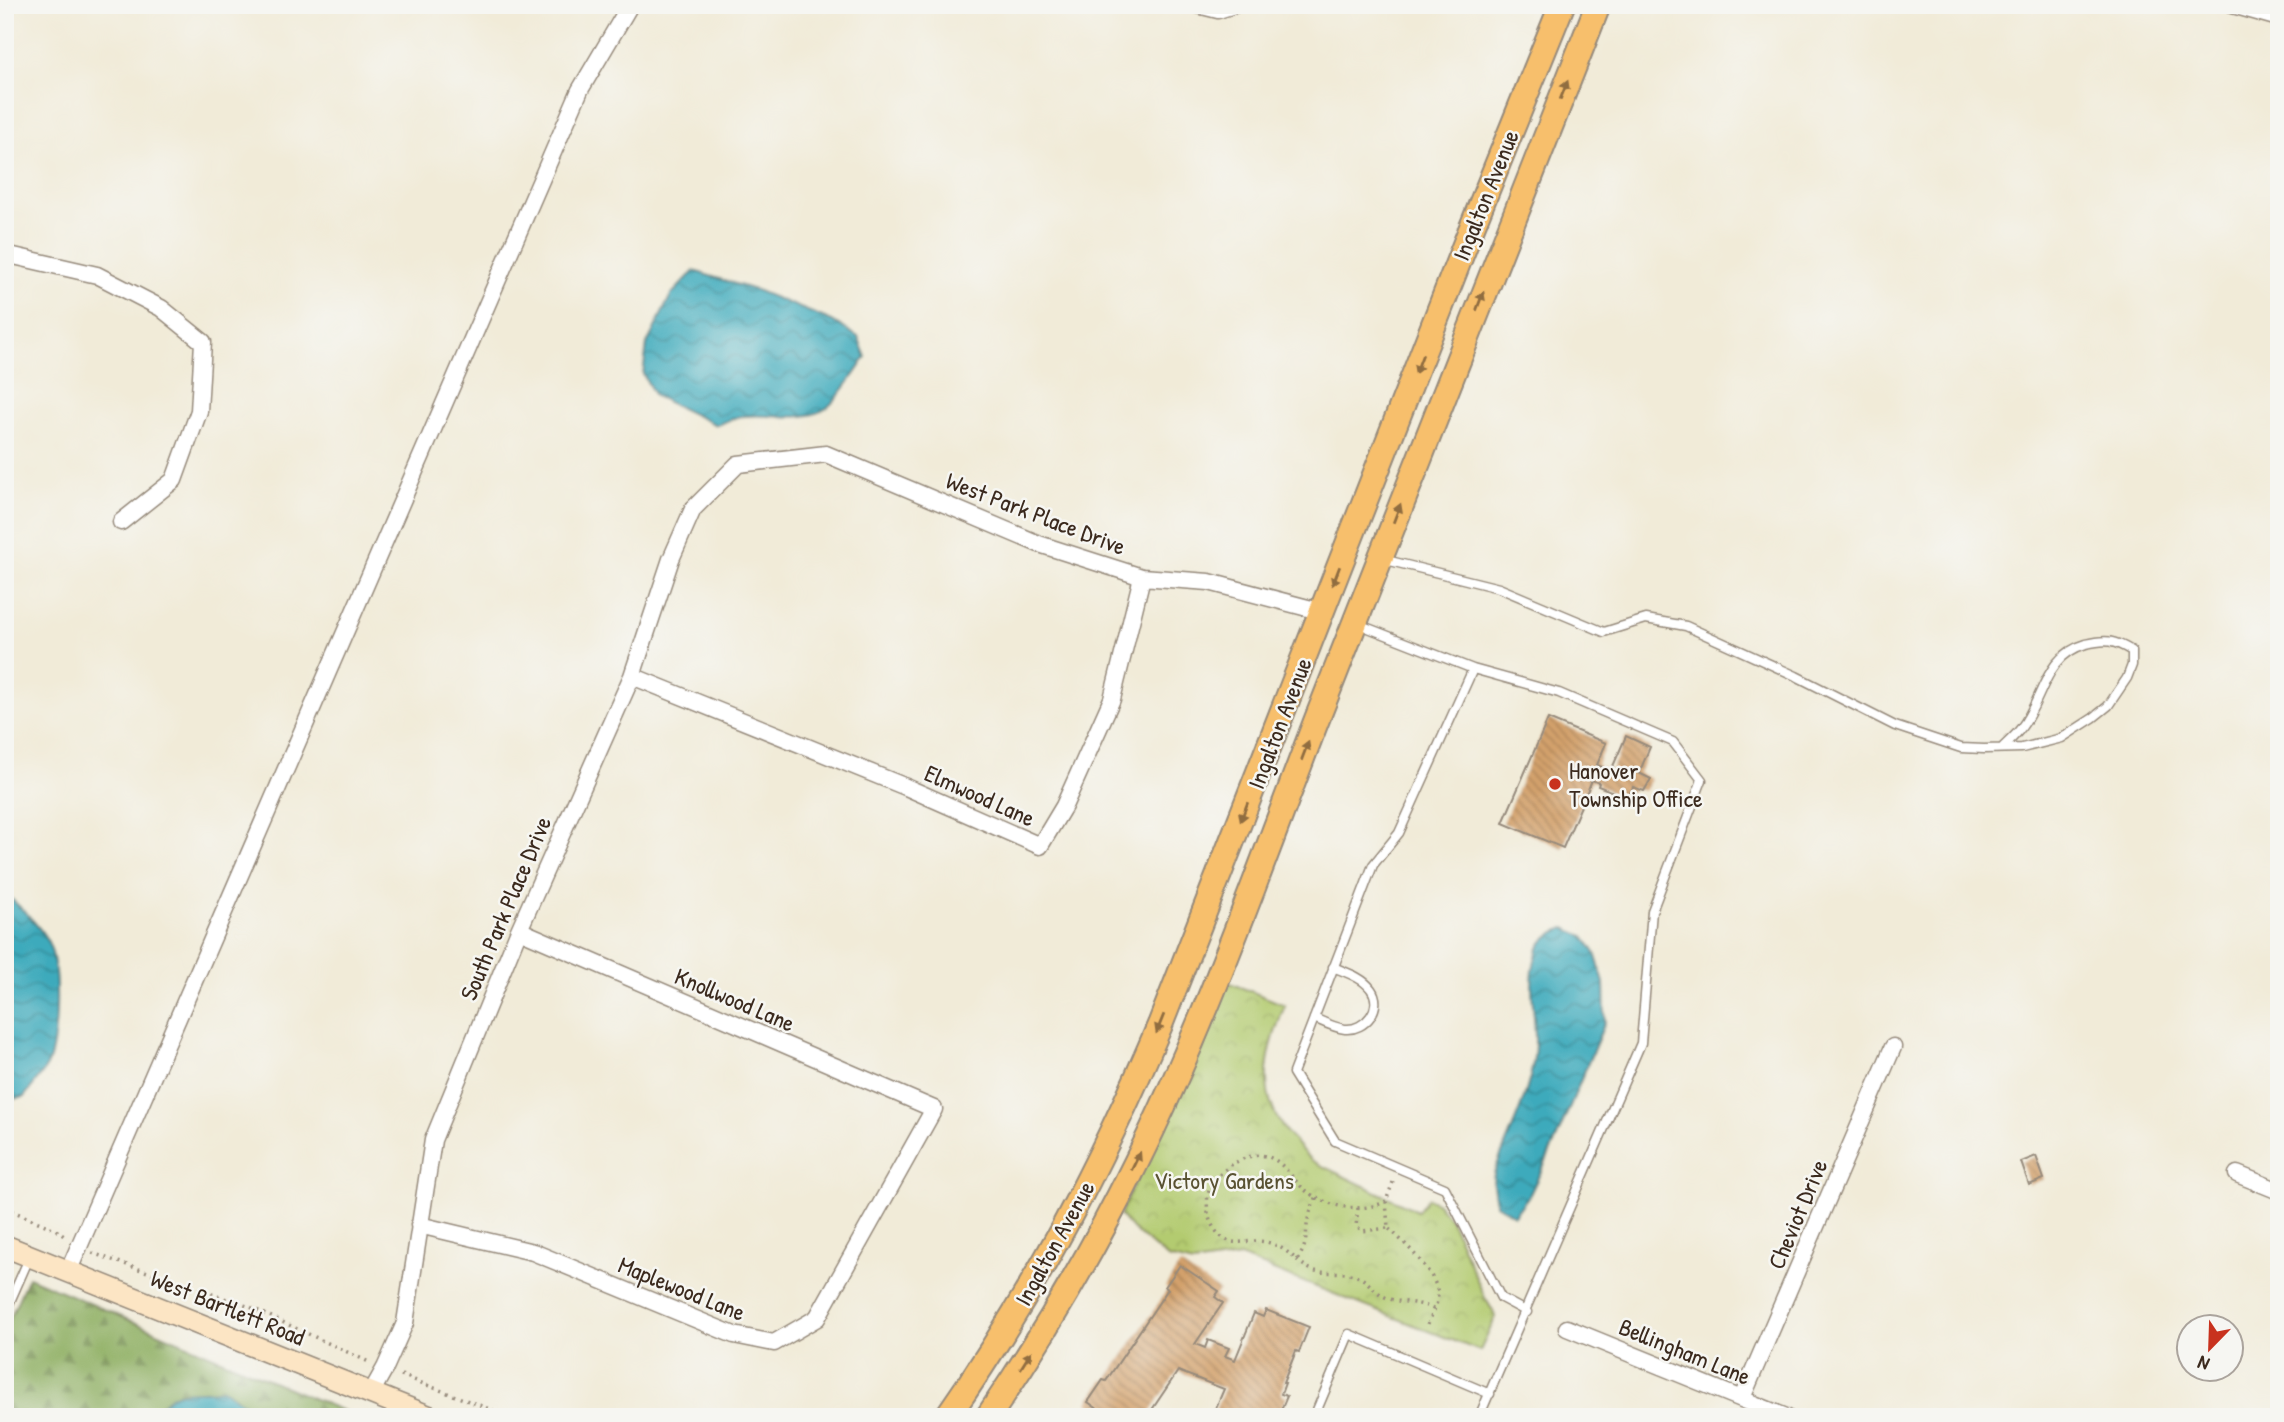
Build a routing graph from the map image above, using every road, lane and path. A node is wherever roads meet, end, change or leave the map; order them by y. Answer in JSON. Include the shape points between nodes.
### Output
{"nodes":[{"id":1,"x":630,"y":5,"type":"edge"},
{"id":2,"x":1198,"y":5,"type":"edge"},
{"id":3,"x":1234,"y":5,"type":"edge"},
{"id":4,"x":1562,"y":5,"type":"edge"},
{"id":5,"x":1598,"y":5,"type":"edge"},
{"id":6,"x":2233,"y":5,"type":"edge"},
{"id":7,"x":2279,"y":18,"type":"edge"},
{"id":8,"x":5,"y":254,"type":"edge"},
{"id":9,"x":738,"y":464,"type":"joint"},
{"id":10,"x":121,"y":522,"type":"dead end"},
{"id":11,"x":1379,"y":559,"type":"junction"},
{"id":12,"x":1142,"y":577,"type":"junction"},
{"id":13,"x":1323,"y":612,"type":"junction"},
{"id":14,"x":1355,"y":622,"type":"junction"},
{"id":15,"x":1473,"y":669,"type":"junction"},
{"id":16,"x":632,"y":676,"type":"junction"},
{"id":17,"x":2002,"y":748,"type":"junction"},
{"id":18,"x":519,"y":930,"type":"junction"},
{"id":19,"x":1333,"y":967,"type":"junction"},
{"id":20,"x":1314,"y":1018,"type":"junction"},
{"id":21,"x":1894,"y":1047,"type":"dead end"},
{"id":22,"x":934,"y":1109,"type":"joint"},
{"id":23,"x":2237,"y":1174,"type":"dead end"},
{"id":24,"x":1393,"y":1182,"type":"dead end"},
{"id":25,"x":2279,"y":1191,"type":"edge"},
{"id":26,"x":1316,"y":1198,"type":"junction"},
{"id":27,"x":1386,"y":1201,"type":"junction"},
{"id":28,"x":5,"y":1208,"type":"edge"},
{"id":29,"x":1357,"y":1208,"type":"junction"},
{"id":30,"x":419,"y":1225,"type":"junction"},
{"id":31,"x":1388,"y":1228,"type":"junction"},
{"id":32,"x":5,"y":1246,"type":"edge"},
{"id":33,"x":77,"y":1248,"type":"junction"},
{"id":34,"x":30,"y":1256,"type":"junction"},
{"id":35,"x":1297,"y":1260,"type":"junction"},
{"id":36,"x":68,"y":1272,"type":"junction"},
{"id":37,"x":1433,"y":1309,"type":"junction"},
{"id":38,"x":1527,"y":1312,"type":"junction"},
{"id":39,"x":5,"y":1313,"type":"edge"},
{"id":40,"x":1427,"y":1326,"type":"dead end"},
{"id":41,"x":1567,"y":1328,"type":"dead end"},
{"id":42,"x":385,"y":1368,"type":"junction"},
{"id":43,"x":371,"y":1392,"type":"junction"},
{"id":44,"x":1490,"y":1394,"type":"junction"},
{"id":45,"x":1742,"y":1398,"type":"junction"},
{"id":46,"x":430,"y":1417,"type":"edge"},
{"id":47,"x":510,"y":1417,"type":"edge"},
{"id":48,"x":947,"y":1417,"type":"edge"},
{"id":49,"x":988,"y":1417,"type":"edge"},
{"id":50,"x":1314,"y":1417,"type":"edge"},
{"id":51,"x":1479,"y":1417,"type":"edge"},
{"id":52,"x":1786,"y":1417,"type":"edge"}],
"edges":[{"from":1,"to":33,"type":"street","via":[[580,90]]},
{"from":2,"to":3,"type":"street","via":[[1218,10]]},
{"from":4,"to":13,"type":"main road","name":"Ingalton Avenue","one_way":true},
{"from":11,"to":5,"type":"main road","name":"Ingalton Avenue","one_way":true},
{"from":6,"to":7,"type":"street"},
{"from":8,"to":10,"type":"street","via":[[97,275],[161,309],[203,342],[199,411],[174,480]]},
{"from":9,"to":12,"type":"street","name":"West Park Place Drive","via":[[825,454],[1039,544]]},
{"from":9,"to":16,"type":"street","name":"South Park Place Drive","via":[[693,509],[671,559]]},
{"from":11,"to":14,"type":"main road","name":"Ingalton Avenue"},
{"from":11,"to":17,"type":"lane","via":[[1499,588],[1604,632],[1646,619],[1686,626],[1895,726],[1961,748]]},
{"from":12,"to":13,"type":"street","name":"West Park Place Drive","via":[[1209,582]]},
{"from":12,"to":16,"type":"street","name":"Elmwood Lane","via":[[1112,699],[1065,806],[1040,846]]},
{"from":13,"to":14,"type":"main road"},
{"from":13,"to":48,"type":"main road","name":"Ingalton Avenue","one_way":true,"via":[[1160,1026],[1105,1149],[1028,1292]]},
{"from":14,"to":15,"type":"lane"},
{"from":49,"to":14,"type":"main road","name":"Ingalton Avenue","one_way":true,"via":[[1070,1287],[1165,1102]]},
{"from":15,"to":19,"type":"lane","via":[[1399,833],[1373,865]]},
{"from":15,"to":38,"type":"lane","via":[[1559,693],[1673,742],[1702,780],[1652,911],[1641,1043]]},
{"from":16,"to":18,"type":"street","name":"South Park Place Drive"},
{"from":17,"to":17,"type":"lane","via":[[2062,738],[2093,718],[2108,706],[2127,678],[2132,651],[2118,642],[2100,640],[2062,655],[2022,727]]},
{"from":18,"to":22,"type":"street","name":"Knollwood Lane"},
{"from":18,"to":30,"type":"street","name":"South Park Place Drive","via":[[433,1140]]},
{"from":19,"to":20,"type":"lane"},
{"from":19,"to":20,"type":"lane","via":[[1362,979],[1373,991],[1371,1017],[1361,1027],[1345,1029]]},
{"from":20,"to":38,"type":"lane","via":[[1293,1073],[1335,1141],[1445,1188],[1500,1298]]},
{"from":21,"to":45,"type":"street","name":"Cheviot Drive"},
{"from":22,"to":30,"type":"street","name":"Maplewood Lane","via":[[817,1318],[774,1343],[734,1335],[533,1252]]},
{"from":23,"to":25,"type":"street"},
{"from":24,"to":27,"type":"path"},
{"from":26,"to":29,"type":"path"},
{"from":26,"to":35,"type":"path","via":[[1307,1241]]},
{"from":26,"to":35,"type":"path","via":[[1264,1155],[1232,1164],[1208,1192],[1209,1221],[1227,1240],[1268,1243],[1284,1248]]},
{"from":27,"to":29,"type":"path"},
{"from":27,"to":31,"type":"path"},
{"from":28,"to":33,"type":"path","via":[[55,1229]]},
{"from":29,"to":31,"type":"path","via":[[1356,1226],[1363,1231]]},
{"from":30,"to":42,"type":"street","name":"South Park Place Drive","via":[[405,1323]]},
{"from":31,"to":37,"type":"path","via":[[1417,1257],[1438,1290]]},
{"from":32,"to":34,"type":"street","name":"West Bartlett Road"},
{"from":33,"to":36,"type":"street"},
{"from":33,"to":42,"type":"path","via":[[250,1307]]},
{"from":34,"to":36,"type":"street","name":"West Bartlett Road"},
{"from":34,"to":39,"type":"lane"},
{"from":35,"to":37,"type":"path","via":[[1312,1272],[1351,1274],[1385,1297]]},
{"from":36,"to":43,"type":"street","name":"West Bartlett Road"},
{"from":37,"to":40,"type":"path"},
{"from":38,"to":44,"type":"lane"},
{"from":41,"to":45,"type":"street","name":"Bellingham Lane"},
{"from":42,"to":43,"type":"street","name":"South Park Place Drive"},
{"from":42,"to":47,"type":"path"},
{"from":43,"to":46,"type":"street","name":"West Bartlett Road"},
{"from":44,"to":50,"type":"lane","via":[[1349,1334]]},
{"from":44,"to":51,"type":"lane"},
{"from":45,"to":52,"type":"street","name":"Bellingham Lane"}]}
